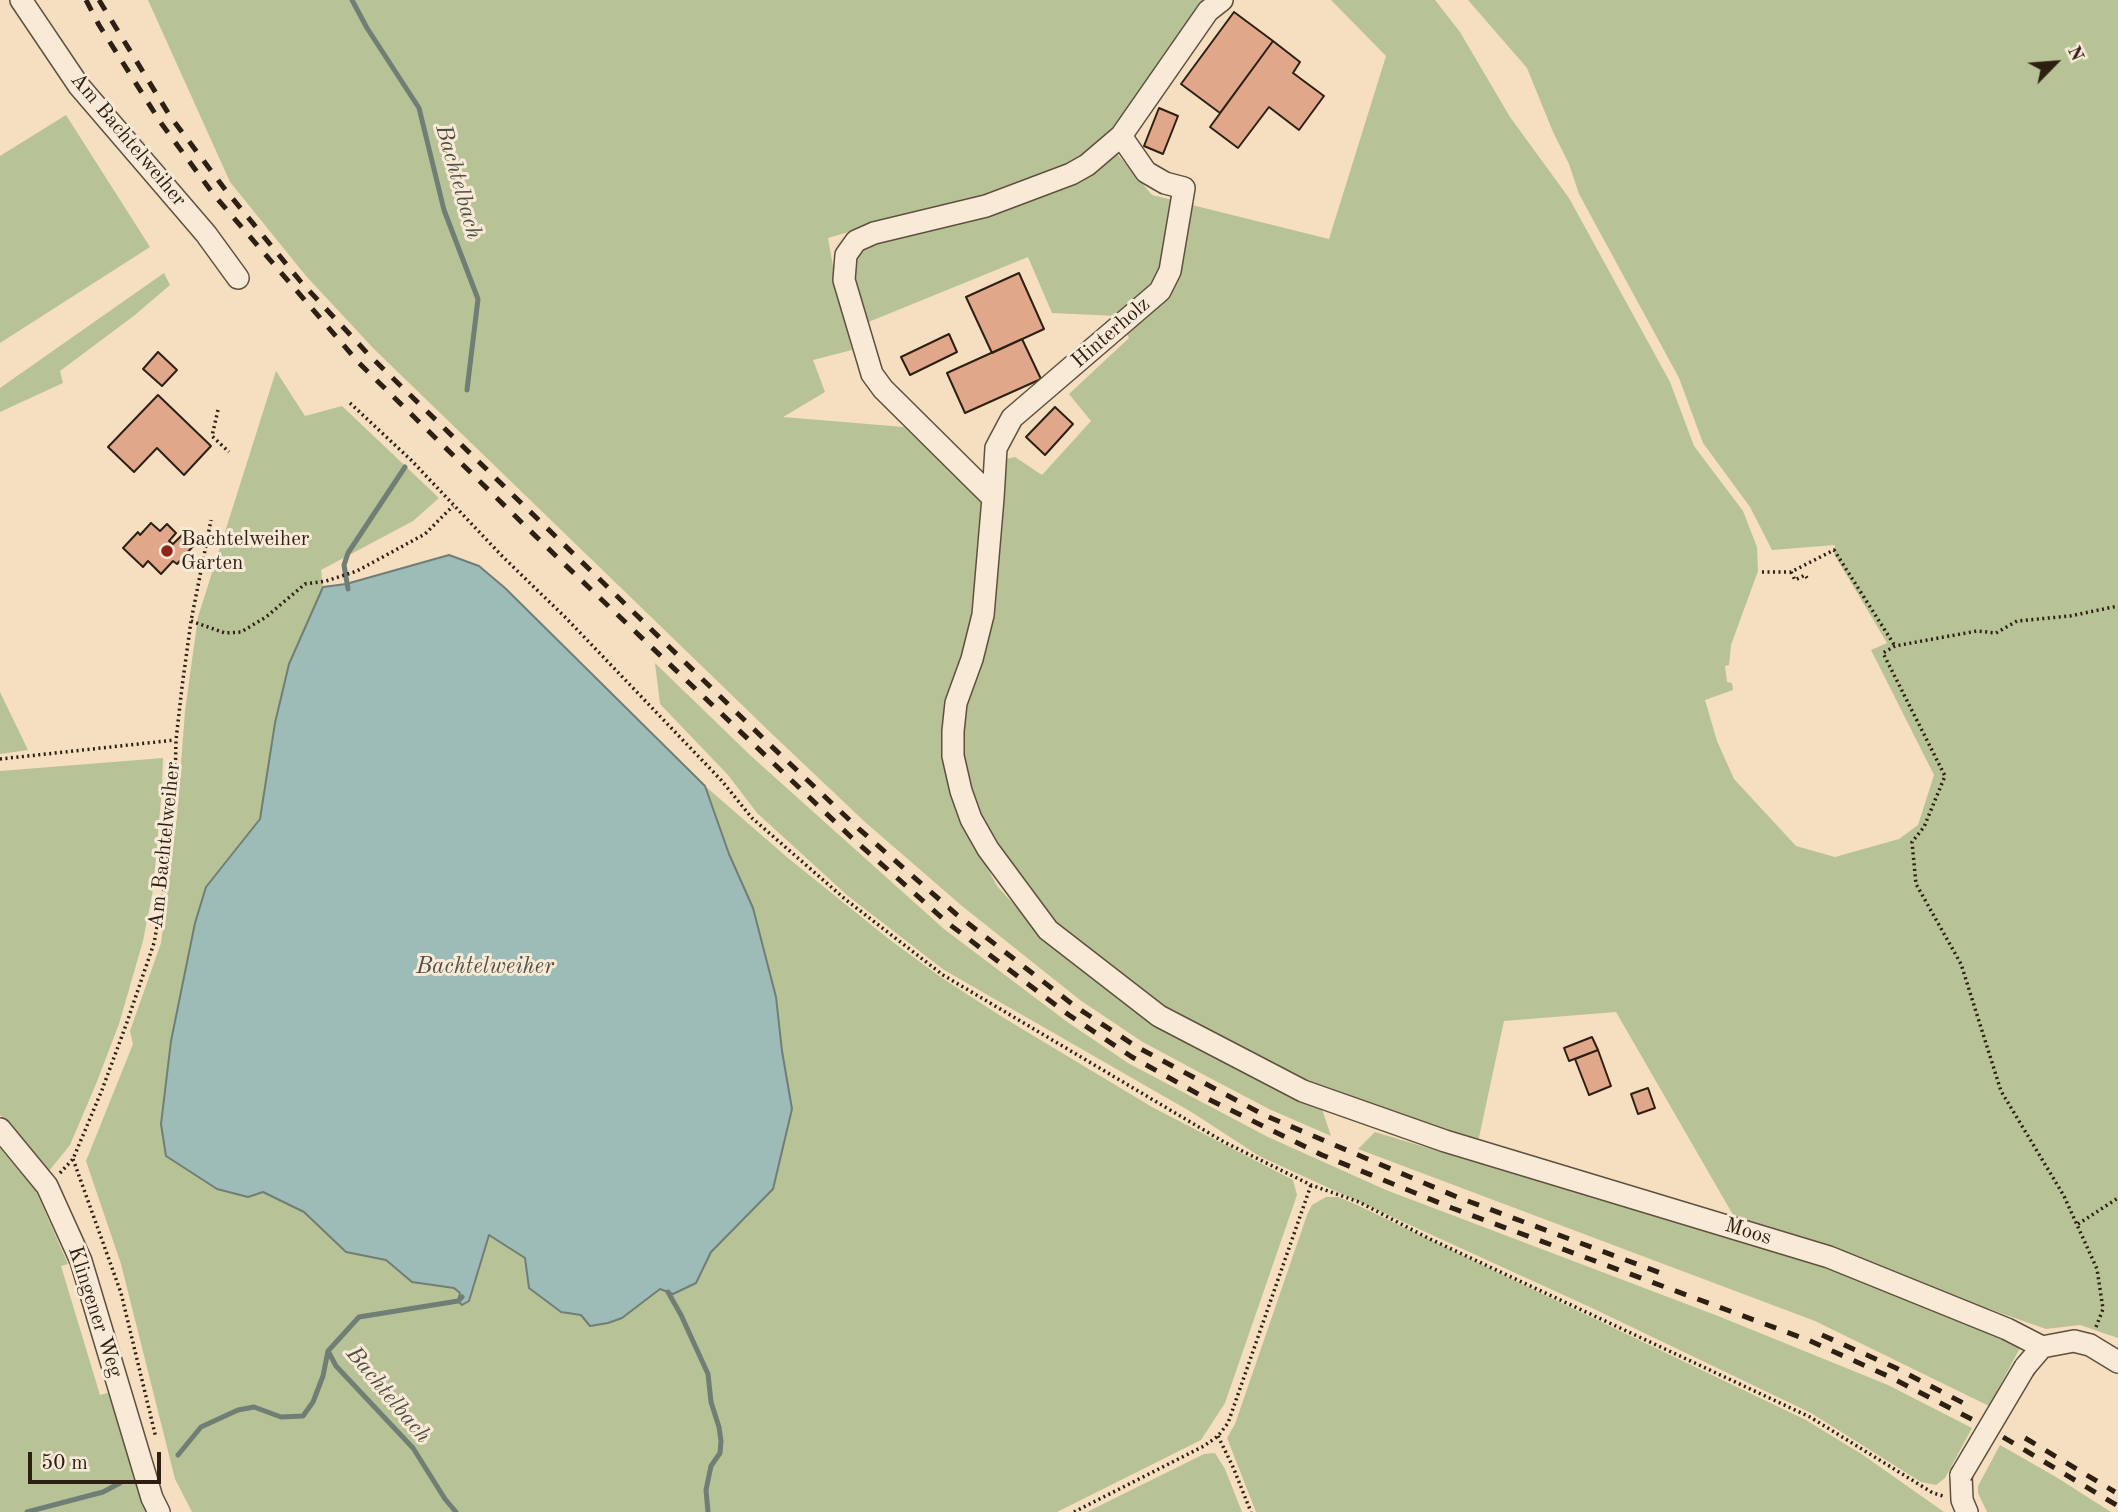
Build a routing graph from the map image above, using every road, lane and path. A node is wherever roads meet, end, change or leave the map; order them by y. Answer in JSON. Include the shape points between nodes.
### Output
{"nodes":[{"id":1,"x":21,"y":0,"type":"edge"},
{"id":2,"x":1222,"y":0,"type":"edge"},
{"id":3,"x":1121,"y":135,"type":"junction"},
{"id":4,"x":238,"y":278,"type":"dead end"},
{"id":5,"x":350,"y":403,"type":"dead end"},
{"id":6,"x":218,"y":410,"type":"dead end"},
{"id":7,"x":229,"y":452,"type":"dead end"},
{"id":8,"x":993,"y":498,"type":"junction"},
{"id":9,"x":453,"y":506,"type":"junction"},
{"id":10,"x":211,"y":520,"type":"dead end"},
{"id":11,"x":1762,"y":572,"type":"dead end"},
{"id":12,"x":1791,"y":572,"type":"junction"},
{"id":13,"x":1807,"y":578,"type":"dead end"},
{"id":14,"x":2118,"y":606,"type":"edge"},
{"id":15,"x":191,"y":621,"type":"junction"},
{"id":16,"x":1895,"y":646,"type":"junction"},
{"id":17,"x":176,"y":740,"type":"junction"},
{"id":18,"x":0,"y":759,"type":"edge"},
{"id":19,"x":0,"y":1129,"type":"edge"},
{"id":20,"x":1311,"y":1185,"type":"junction"},
{"id":21,"x":2118,"y":1198,"type":"edge"},
{"id":22,"x":2078,"y":1224,"type":"junction"},
{"id":23,"x":2090,"y":1345,"type":"junction"},
{"id":24,"x":2042,"y":1347,"type":"junction"},
{"id":25,"x":2118,"y":1362,"type":"edge"},
{"id":26,"x":1217,"y":1436,"type":"junction"},
{"id":27,"x":156,"y":1438,"type":"dead end"},
{"id":28,"x":1965,"y":1506,"type":"edge"},
{"id":29,"x":159,"y":1512,"type":"edge"},
{"id":30,"x":1074,"y":1512,"type":"edge"},
{"id":31,"x":1251,"y":1512,"type":"edge"}],
"edges":[{"from":1,"to":4,"type":"street","name":"Am Bachtelweiher","via":[[79,86]]},
{"from":2,"to":3,"type":"street","via":[[1208,11]]},
{"from":3,"to":8,"type":"street","name":"Hinterholz","via":[[1146,172],[1184,188],[1170,271],[1160,291],[1012,418],[996,448]]},
{"from":3,"to":8,"type":"street","via":[[1071,174],[986,206],[874,233],[856,241],[846,254],[844,280],[872,374]]},
{"from":5,"to":9,"type":"path"},
{"from":6,"to":7,"type":"path","via":[[212,436]]},
{"from":8,"to":24,"type":"street","name":"Moos","via":[[983,615],[956,703],[953,756],[971,819],[1006,876],[1048,930],[1158,1016],[1303,1091],[1445,1141],[1829,1257]]},
{"from":9,"to":15,"type":"path","via":[[425,534],[357,571],[305,584],[241,632],[225,633]]},
{"from":9,"to":20,"type":"path","via":[[610,662],[752,817],[845,899],[943,975],[995,1007],[1224,1142]]},
{"from":10,"to":15,"type":"path","name":"Am Bachtelweiher"},
{"from":11,"to":12,"type":"path"},
{"from":12,"to":13,"type":"path","via":[[1795,580]]},
{"from":12,"to":16,"type":"path","via":[[1834,550]]},
{"from":14,"to":16,"type":"path","via":[[2017,621],[1996,633],[1977,631]]},
{"from":15,"to":17,"type":"path","name":"Am Bachtelweiher"},
{"from":16,"to":22,"type":"path","via":[[1883,653],[1945,776],[1924,827],[1912,842],[1916,884],[1961,964],[2001,1091]]},
{"from":17,"to":18,"type":"path"},
{"from":17,"to":27,"type":"path","name":"Am Bachtelweiher","via":[[164,890],[154,943],[73,1159],[121,1293]]},
{"from":19,"to":29,"type":"street","name":"Klingener Weg","via":[[47,1186],[81,1261]]},
{"from":20,"to":26,"type":"path","via":[[1228,1423]]},
{"from":20,"to":28,"type":"path","via":[[1359,1202],[1810,1417],[1934,1493]]},
{"from":21,"to":22,"type":"path"},
{"from":22,"to":23,"type":"path","via":[[2097,1269],[2103,1309]]},
{"from":23,"to":24,"type":"street","via":[[2074,1341]]},
{"from":23,"to":25,"type":"street"},
{"from":24,"to":28,"type":"street","bridge":true,"via":[[2025,1367],[1961,1475]]},
{"from":26,"to":30,"type":"path"},
{"from":26,"to":31,"type":"path"}]}
